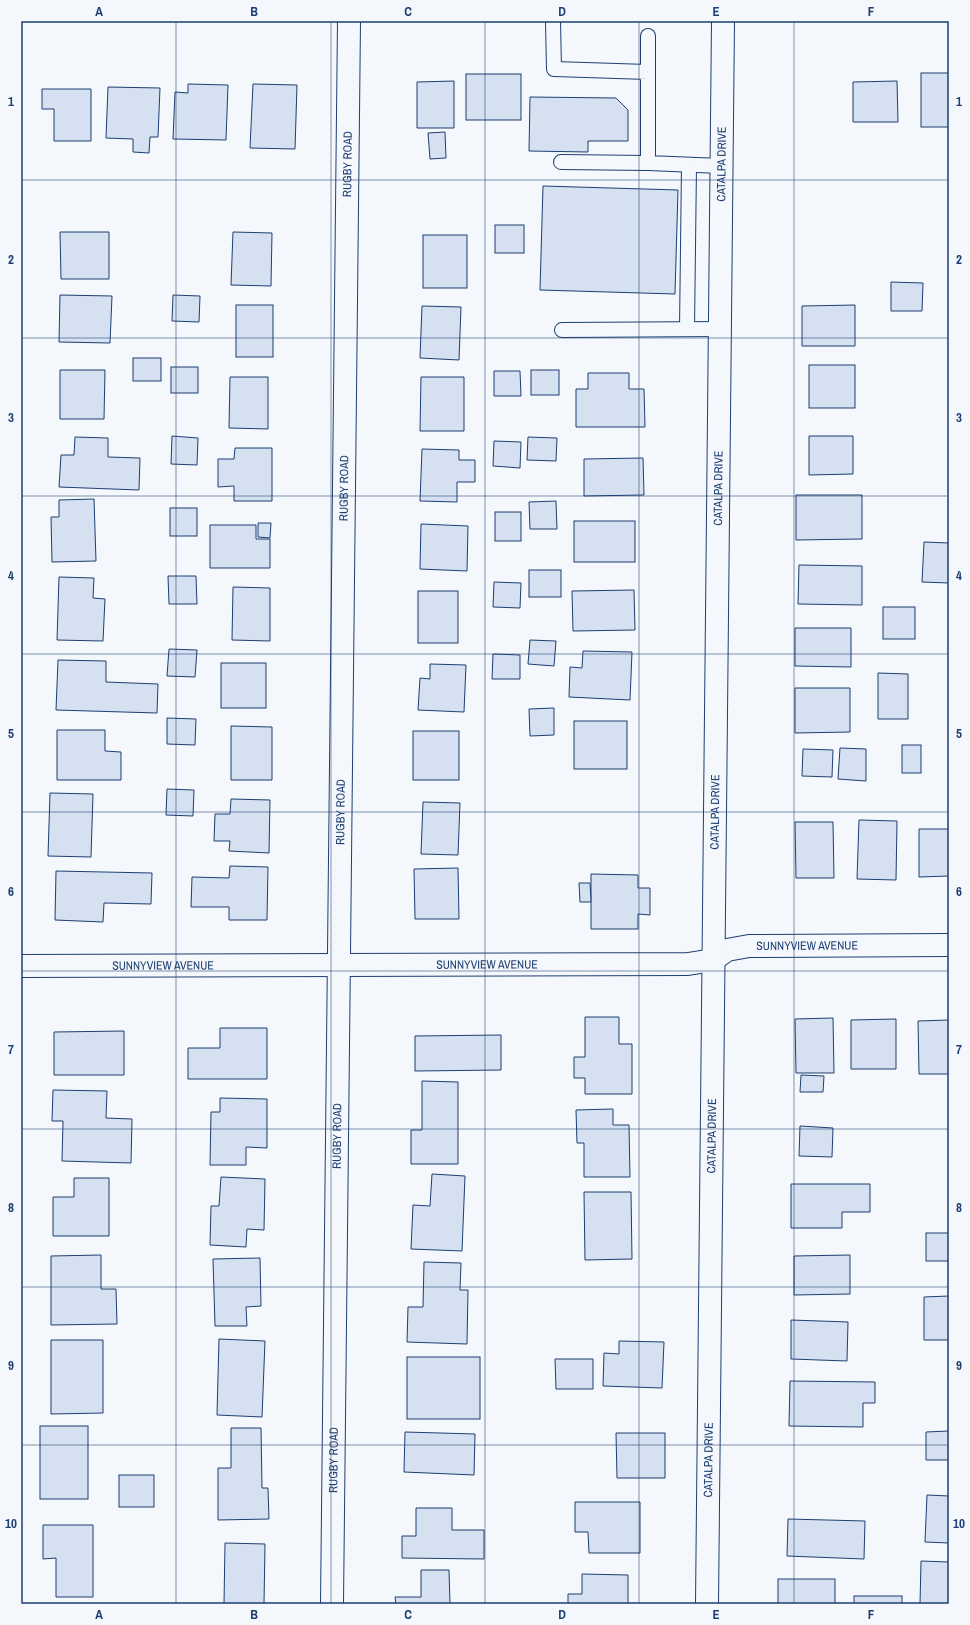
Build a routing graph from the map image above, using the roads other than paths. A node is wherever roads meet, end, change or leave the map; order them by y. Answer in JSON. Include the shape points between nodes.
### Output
{"nodes":[{"id":1,"x":349,"y":21,"type":"edge"},
{"id":2,"x":553,"y":21,"type":"edge"},
{"id":3,"x":723,"y":21,"type":"edge"},
{"id":4,"x":648,"y":36,"type":"dead end"},
{"id":5,"x":648,"y":72,"type":"junction"},
{"id":6,"x":561,"y":162,"type":"dead end"},
{"id":7,"x":648,"y":164,"type":"junction"},
{"id":8,"x":690,"y":165,"type":"junction"},
{"id":9,"x":721,"y":166,"type":"junction"},
{"id":10,"x":687,"y":329,"type":"junction"},
{"id":11,"x":562,"y":330,"type":"dead end"},
{"id":12,"x":720,"y":330,"type":"junction"},
{"id":13,"x":949,"y":945,"type":"edge"},
{"id":14,"x":713,"y":960,"type":"junction"},
{"id":15,"x":339,"y":965,"type":"junction"},
{"id":16,"x":21,"y":966,"type":"edge"},
{"id":17,"x":332,"y":1604,"type":"edge"},
{"id":18,"x":707,"y":1604,"type":"edge"}],
"edges":[{"from":1,"to":15,"type":"street","name":"RUGBY ROAD"},
{"from":2,"to":5,"type":"lane","via":[[554,69]]},
{"from":3,"to":9,"type":"street","name":"CATALPA DRIVE"},
{"from":4,"to":5,"type":"lane"},
{"from":5,"to":7,"type":"lane"},
{"from":6,"to":7,"type":"lane"},
{"from":7,"to":8,"type":"lane"},
{"from":8,"to":9,"type":"lane"},
{"from":8,"to":10,"type":"lane"},
{"from":9,"to":12,"type":"street","name":"CATALPA DRIVE"},
{"from":10,"to":11,"type":"lane"},
{"from":10,"to":12,"type":"lane"},
{"from":12,"to":14,"type":"street","name":"CATALPA DRIVE"},
{"from":13,"to":14,"type":"street","name":"SUNNYVIEW AVENUE","via":[[749,946],[727,950]]},
{"from":14,"to":15,"type":"street","name":"SUNNYVIEW AVENUE","via":[[688,964]]},
{"from":14,"to":18,"type":"street","name":"CATALPA DRIVE"},
{"from":15,"to":16,"type":"street","name":"SUNNYVIEW AVENUE"},
{"from":15,"to":17,"type":"street","name":"RUGBY ROAD"}]}
